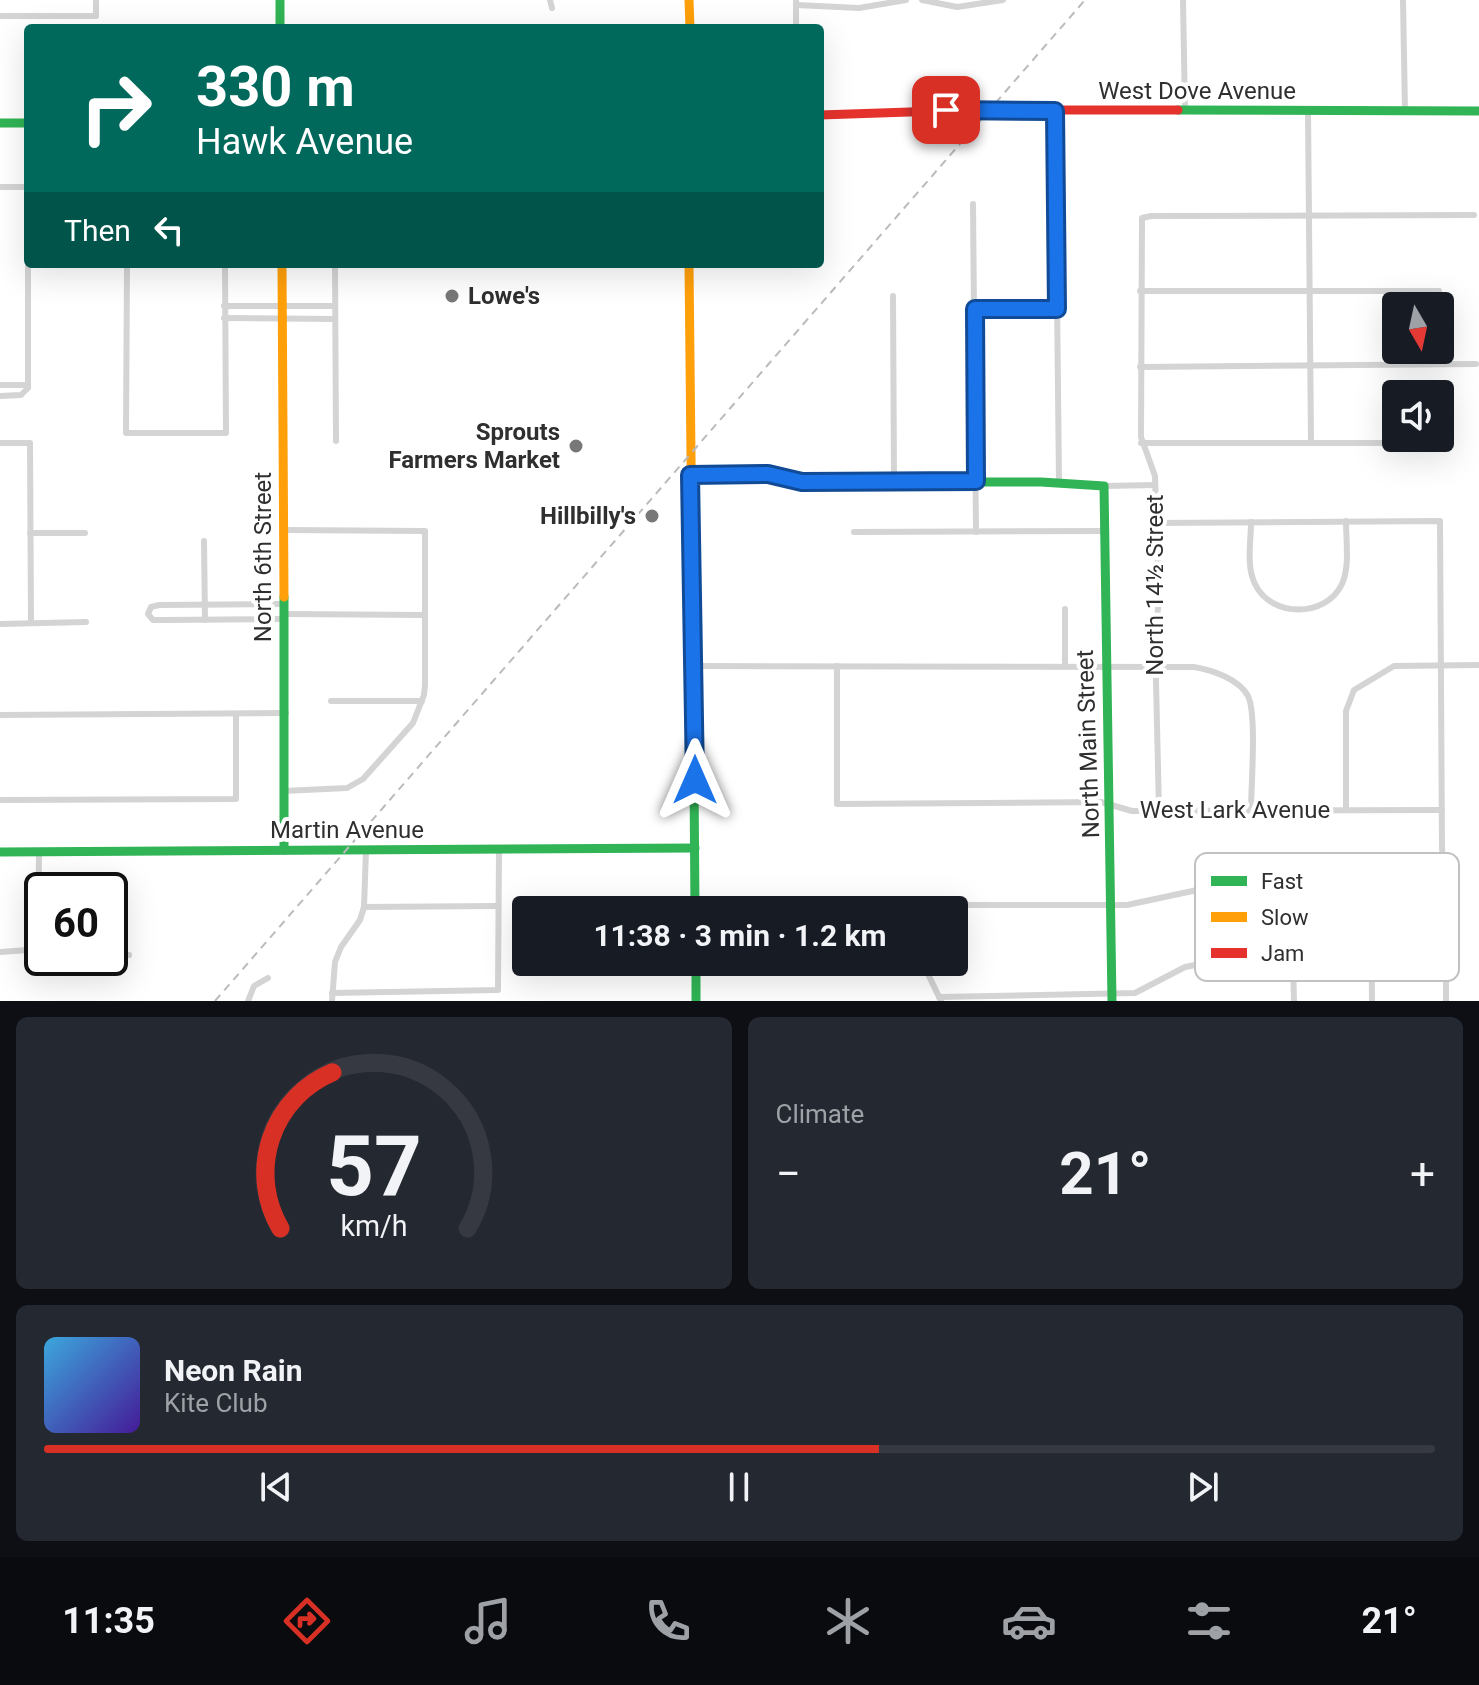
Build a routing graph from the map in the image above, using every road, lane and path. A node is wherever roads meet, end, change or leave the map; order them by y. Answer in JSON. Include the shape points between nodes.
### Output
{"nodes":[{"id":1,"x":96,"y":0,"type":"edge"},
{"id":2,"x":280,"y":0,"type":"edge"},
{"id":3,"x":689,"y":0,"type":"edge"},
{"id":4,"x":906,"y":0,"type":"edge"},
{"id":5,"x":922,"y":0,"type":"edge"},
{"id":6,"x":1003,"y":0,"type":"edge"},
{"id":7,"x":1183,"y":0,"type":"edge"},
{"id":8,"x":1403,"y":0,"type":"edge"},
{"id":9,"x":796,"y":3,"type":"edge"},
{"id":10,"x":0,"y":16,"type":"edge"},
{"id":11,"x":280,"y":24,"type":"edge"},
{"id":12,"x":690,"y":24,"type":"edge"},
{"id":13,"x":796,"y":24,"type":"edge"},
{"id":14,"x":1055,"y":111,"type":"junction"},
{"id":15,"x":1185,"y":111,"type":"junction"},
{"id":16,"x":1308,"y":111,"type":"junction"},
{"id":17,"x":1405,"y":111,"type":"junction"},
{"id":18,"x":1479,"y":111,"type":"edge"},
{"id":19,"x":824,"y":115,"type":"edge"},
{"id":20,"x":0,"y":123,"type":"edge"},
{"id":21,"x":24,"y":123,"type":"edge"},
{"id":22,"x":0,"y":187,"type":"edge"},
{"id":23,"x":24,"y":187,"type":"edge"},
{"id":24,"x":973,"y":204,"type":"dead end"},
{"id":25,"x":1309,"y":214,"type":"junction"},
{"id":26,"x":1474,"y":215,"type":"dead end"},
{"id":27,"x":28,"y":268,"type":"edge"},
{"id":28,"x":127,"y":268,"type":"edge"},
{"id":29,"x":225,"y":268,"type":"edge"},
{"id":30,"x":282,"y":268,"type":"edge"},
{"id":31,"x":335,"y":268,"type":"edge"},
{"id":32,"x":689,"y":268,"type":"edge"},
{"id":33,"x":1140,"y":291,"type":"junction"},
{"id":34,"x":1439,"y":291,"type":"dead end"},
{"id":35,"x":1310,"y":292,"type":"junction"},
{"id":36,"x":893,"y":296,"type":"dead end"},
{"id":37,"x":224,"y":306,"type":"junction"},
{"id":38,"x":282,"y":306,"type":"junction"},
{"id":39,"x":335,"y":306,"type":"junction"},
{"id":40,"x":975,"y":309,"type":"junction"},
{"id":41,"x":1057,"y":309,"type":"junction"},
{"id":42,"x":224,"y":318,"type":"junction"},
{"id":43,"x":282,"y":318,"type":"junction"},
{"id":44,"x":335,"y":319,"type":"junction"},
{"id":45,"x":1476,"y":364,"type":"dead end"},
{"id":46,"x":1309,"y":366,"type":"junction"},
{"id":47,"x":1140,"y":367,"type":"junction"},
{"id":48,"x":0,"y":385,"type":"edge"},
{"id":49,"x":28,"y":385,"type":"junction"},
{"id":50,"x":0,"y":396,"type":"edge"},
{"id":51,"x":336,"y":441,"type":"dead end"},
{"id":52,"x":0,"y":443,"type":"edge"},
{"id":53,"x":1141,"y":443,"type":"junction"},
{"id":54,"x":1311,"y":443,"type":"junction"},
{"id":55,"x":1382,"y":443,"type":"edge"},
{"id":56,"x":690,"y":475,"type":"junction"},
{"id":57,"x":894,"y":481,"type":"junction"},
{"id":58,"x":976,"y":481,"type":"junction"},
{"id":59,"x":1059,"y":482,"type":"junction"},
{"id":60,"x":1155,"y":485,"type":"junction"},
{"id":61,"x":1104,"y":486,"type":"junction"},
{"id":62,"x":1346,"y":521,"type":"junction"},
{"id":63,"x":1251,"y":522,"type":"junction"},
{"id":64,"x":1155,"y":523,"type":"junction"},
{"id":65,"x":283,"y":530,"type":"junction"},
{"id":66,"x":1104,"y":531,"type":"junction"},
{"id":67,"x":854,"y":532,"type":"dead end"},
{"id":68,"x":976,"y":532,"type":"junction"},
{"id":69,"x":30,"y":533,"type":"junction"},
{"id":70,"x":85,"y":533,"type":"dead end"},
{"id":71,"x":204,"y":541,"type":"dead end"},
{"id":72,"x":205,"y":605,"type":"junction"},
{"id":73,"x":1065,"y":609,"type":"dead end"},
{"id":74,"x":283,"y":612,"type":"junction"},
{"id":75,"x":425,"y":615,"type":"junction"},
{"id":76,"x":205,"y":620,"type":"junction"},
{"id":77,"x":86,"y":622,"type":"dead end"},
{"id":78,"x":31,"y":623,"type":"junction"},
{"id":79,"x":0,"y":624,"type":"edge"},
{"id":80,"x":1442,"y":665,"type":"junction"},
{"id":81,"x":1479,"y":665,"type":"edge"},
{"id":82,"x":694,"y":666,"type":"junction"},
{"id":83,"x":837,"y":666,"type":"junction"},
{"id":84,"x":1065,"y":666,"type":"junction"},
{"id":85,"x":1105,"y":666,"type":"junction"},
{"id":86,"x":1156,"y":666,"type":"junction"},
{"id":87,"x":331,"y":701,"type":"dead end"},
{"id":88,"x":422,"y":701,"type":"junction"},
{"id":89,"x":286,"y":713,"type":"junction"},
{"id":90,"x":236,"y":714,"type":"junction"},
{"id":91,"x":0,"y":715,"type":"edge"},
{"id":92,"x":283,"y":791,"type":"junction"},
{"id":93,"x":0,"y":800,"type":"edge"},
{"id":94,"x":1108,"y":804,"type":"junction"},
{"id":95,"x":1346,"y":809,"type":"junction"},
{"id":96,"x":1442,"y":810,"type":"junction"},
{"id":97,"x":1159,"y":811,"type":"junction"},
{"id":98,"x":1251,"y":811,"type":"junction"},
{"id":99,"x":695,"y":848,"type":"junction"},
{"id":100,"x":284,"y":850,"type":"junction"},
{"id":101,"x":366,"y":850,"type":"junction"},
{"id":102,"x":499,"y":850,"type":"junction"},
{"id":103,"x":0,"y":852,"type":"edge"},
{"id":104,"x":39,"y":852,"type":"junction"},
{"id":105,"x":1444,"y":853,"type":"edge"},
{"id":106,"x":39,"y":872,"type":"edge"},
{"id":107,"x":1195,"y":891,"type":"edge"},
{"id":108,"x":695,"y":896,"type":"edge"},
{"id":109,"x":968,"y":905,"type":"edge"},
{"id":110,"x":1111,"y":905,"type":"junction"},
{"id":111,"x":498,"y":906,"type":"junction"},
{"id":112,"x":364,"y":907,"type":"junction"},
{"id":113,"x":24,"y":950,"type":"edge"},
{"id":114,"x":0,"y":952,"type":"edge"},
{"id":115,"x":1195,"y":965,"type":"edge"},
{"id":116,"x":696,"y":976,"type":"edge"},
{"id":117,"x":929,"y":976,"type":"edge"},
{"id":118,"x":268,"y":978,"type":"dead end"},
{"id":119,"x":1293,"y":981,"type":"edge"},
{"id":120,"x":1372,"y":981,"type":"edge"},
{"id":121,"x":332,"y":993,"type":"junction"},
{"id":122,"x":1112,"y":997,"type":"edge"},
{"id":123,"x":940,"y":999,"type":"edge"},
{"id":124,"x":248,"y":1001,"type":"edge"},
{"id":125,"x":332,"y":1001,"type":"edge"},
{"id":126,"x":696,"y":1001,"type":"edge"},
{"id":127,"x":1294,"y":1001,"type":"edge"},
{"id":128,"x":1372,"y":1001,"type":"edge"}],
"edges":[{"from":1,"to":10,"type":"street","via":[[96,16]]},
{"from":2,"to":11,"type":"street"},
{"from":3,"to":12,"type":"street"},
{"from":4,"to":9,"type":"street","via":[[859,8]]},
{"from":5,"to":6,"type":"street","via":[[957,7]]},
{"from":7,"to":15,"type":"street"},
{"from":8,"to":17,"type":"street"},
{"from":9,"to":13,"type":"street"},
{"from":14,"to":15,"type":"street","name":"West Dove Avenue"},
{"from":14,"to":19,"type":"street","name":"West Dove Avenue"},
{"from":14,"to":41,"type":"street"},
{"from":15,"to":16,"type":"street","name":"West Dove Avenue"},
{"from":16,"to":17,"type":"street","name":"West Dove Avenue"},
{"from":16,"to":25,"type":"street"},
{"from":17,"to":18,"type":"street","name":"West Dove Avenue"},
{"from":20,"to":21,"type":"street"},
{"from":22,"to":23,"type":"street"},
{"from":24,"to":40,"type":"street"},
{"from":25,"to":26,"type":"street"},
{"from":25,"to":33,"type":"street","name":"North 14½ Street","via":[[1142,218]]},
{"from":25,"to":35,"type":"street"},
{"from":27,"to":49,"type":"street"},
{"from":28,"to":42,"type":"street","via":[[126,433],[226,433]]},
{"from":29,"to":37,"type":"street"},
{"from":30,"to":38,"type":"street","name":"North 6th Street"},
{"from":31,"to":39,"type":"street"},
{"from":32,"to":56,"type":"street"},
{"from":33,"to":35,"type":"street"},
{"from":33,"to":47,"type":"street","name":"North 14½ Street"},
{"from":34,"to":35,"type":"street"},
{"from":35,"to":46,"type":"street"},
{"from":36,"to":57,"type":"street"},
{"from":37,"to":38,"type":"street"},
{"from":37,"to":42,"type":"street"},
{"from":38,"to":39,"type":"street"},
{"from":38,"to":43,"type":"street","name":"North 6th Street"},
{"from":39,"to":44,"type":"street"},
{"from":40,"to":41,"type":"street"},
{"from":40,"to":58,"type":"street"},
{"from":41,"to":59,"type":"street"},
{"from":42,"to":43,"type":"street"},
{"from":43,"to":44,"type":"street"},
{"from":43,"to":65,"type":"street","name":"North 6th Street"},
{"from":44,"to":51,"type":"street"},
{"from":45,"to":46,"type":"street"},
{"from":46,"to":47,"type":"street"},
{"from":46,"to":54,"type":"street"},
{"from":47,"to":53,"type":"street","name":"North 14½ Street"},
{"from":48,"to":49,"type":"street"},
{"from":49,"to":50,"type":"street","via":[[24,394]]},
{"from":52,"to":69,"type":"street","via":[[30,443]]},
{"from":53,"to":54,"type":"street"},
{"from":53,"to":60,"type":"street","name":"North 14½ Street"},
{"from":54,"to":55,"type":"street"},
{"from":56,"to":57,"type":"street"},
{"from":56,"to":82,"type":"street"},
{"from":57,"to":58,"type":"street"},
{"from":58,"to":59,"type":"street"},
{"from":58,"to":68,"type":"street"},
{"from":59,"to":61,"type":"street"},
{"from":60,"to":61,"type":"street"},
{"from":60,"to":64,"type":"street","name":"North 14½ Street"},
{"from":61,"to":66,"type":"street","name":"North Main Street"},
{"from":62,"to":63,"type":"street"},
{"from":62,"to":63,"type":"street","via":[[1342,583],[1329,601],[1303,609],[1267,601],[1256,586],[1250,566]]},
{"from":62,"to":80,"type":"street","via":[[1440,521]]},
{"from":63,"to":64,"type":"street"},
{"from":64,"to":86,"type":"street","name":"North 14½ Street"},
{"from":65,"to":74,"type":"street","name":"North 6th Street"},
{"from":65,"to":75,"type":"street","via":[[425,531]]},
{"from":66,"to":68,"type":"street"},
{"from":66,"to":85,"type":"street","name":"North Main Street"},
{"from":67,"to":68,"type":"street"},
{"from":69,"to":70,"type":"street"},
{"from":69,"to":78,"type":"street"},
{"from":71,"to":72,"type":"street"},
{"from":72,"to":74,"type":"street"},
{"from":72,"to":76,"type":"street"},
{"from":72,"to":76,"type":"street","via":[[159,605],[148,614],[156,620]]},
{"from":73,"to":84,"type":"street"},
{"from":74,"to":75,"type":"street"},
{"from":74,"to":76,"type":"street"},
{"from":74,"to":89,"type":"street","name":"North 6th Street"},
{"from":75,"to":88,"type":"street"},
{"from":77,"to":78,"type":"street"},
{"from":78,"to":79,"type":"street"},
{"from":80,"to":81,"type":"street"},
{"from":80,"to":95,"type":"street","via":[[1394,666],[1354,690],[1346,706]]},
{"from":80,"to":96,"type":"street"},
{"from":82,"to":83,"type":"street"},
{"from":82,"to":99,"type":"street"},
{"from":83,"to":84,"type":"street"},
{"from":83,"to":94,"type":"street","name":"West Lark Avenue","via":[[837,804]]},
{"from":84,"to":85,"type":"street"},
{"from":85,"to":86,"type":"street"},
{"from":85,"to":94,"type":"street","name":"North Main Street"},
{"from":86,"to":97,"type":"street","name":"North 14½ Street"},
{"from":86,"to":98,"type":"street","via":[[1203,668],[1236,684],[1249,700]]},
{"from":87,"to":88,"type":"street"},
{"from":88,"to":92,"type":"street","via":[[413,723],[363,779],[347,788]]},
{"from":89,"to":90,"type":"street"},
{"from":89,"to":92,"type":"street","name":"North 6th Street"},
{"from":90,"to":91,"type":"street"},
{"from":90,"to":93,"type":"street","via":[[236,799]]},
{"from":92,"to":100,"type":"street","name":"North 6th Street"},
{"from":94,"to":97,"type":"street","name":"West Lark Avenue","via":[[1119,810]]},
{"from":94,"to":110,"type":"street","name":"North Main Street"},
{"from":95,"to":96,"type":"street","name":"West Lark Avenue"},
{"from":95,"to":98,"type":"street","name":"West Lark Avenue"},
{"from":96,"to":105,"type":"street"},
{"from":97,"to":98,"type":"street","name":"West Lark Avenue"},
{"from":99,"to":102,"type":"street","name":"Martin Avenue"},
{"from":99,"to":108,"type":"street"},
{"from":100,"to":101,"type":"street","name":"Martin Avenue"},
{"from":100,"to":104,"type":"street","name":"Martin Avenue"},
{"from":101,"to":102,"type":"street","name":"Martin Avenue"},
{"from":101,"to":112,"type":"street"},
{"from":102,"to":111,"type":"street"},
{"from":103,"to":104,"type":"street","name":"Martin Avenue"},
{"from":104,"to":106,"type":"street"},
{"from":107,"to":110,"type":"street"},
{"from":109,"to":110,"type":"street"},
{"from":110,"to":122,"type":"street","name":"North Main Street"},
{"from":111,"to":112,"type":"street"},
{"from":111,"to":121,"type":"street","via":[[498,990]]},
{"from":112,"to":121,"type":"street","via":[[335,962]]},
{"from":113,"to":114,"type":"street"},
{"from":115,"to":122,"type":"street","via":[[1135,993]]},
{"from":116,"to":126,"type":"street"},
{"from":117,"to":123,"type":"street"},
{"from":118,"to":124,"type":"street","via":[[254,986]]},
{"from":119,"to":127,"type":"street"},
{"from":120,"to":128,"type":"street"},
{"from":121,"to":125,"type":"street"},
{"from":122,"to":123,"type":"street"}]}
